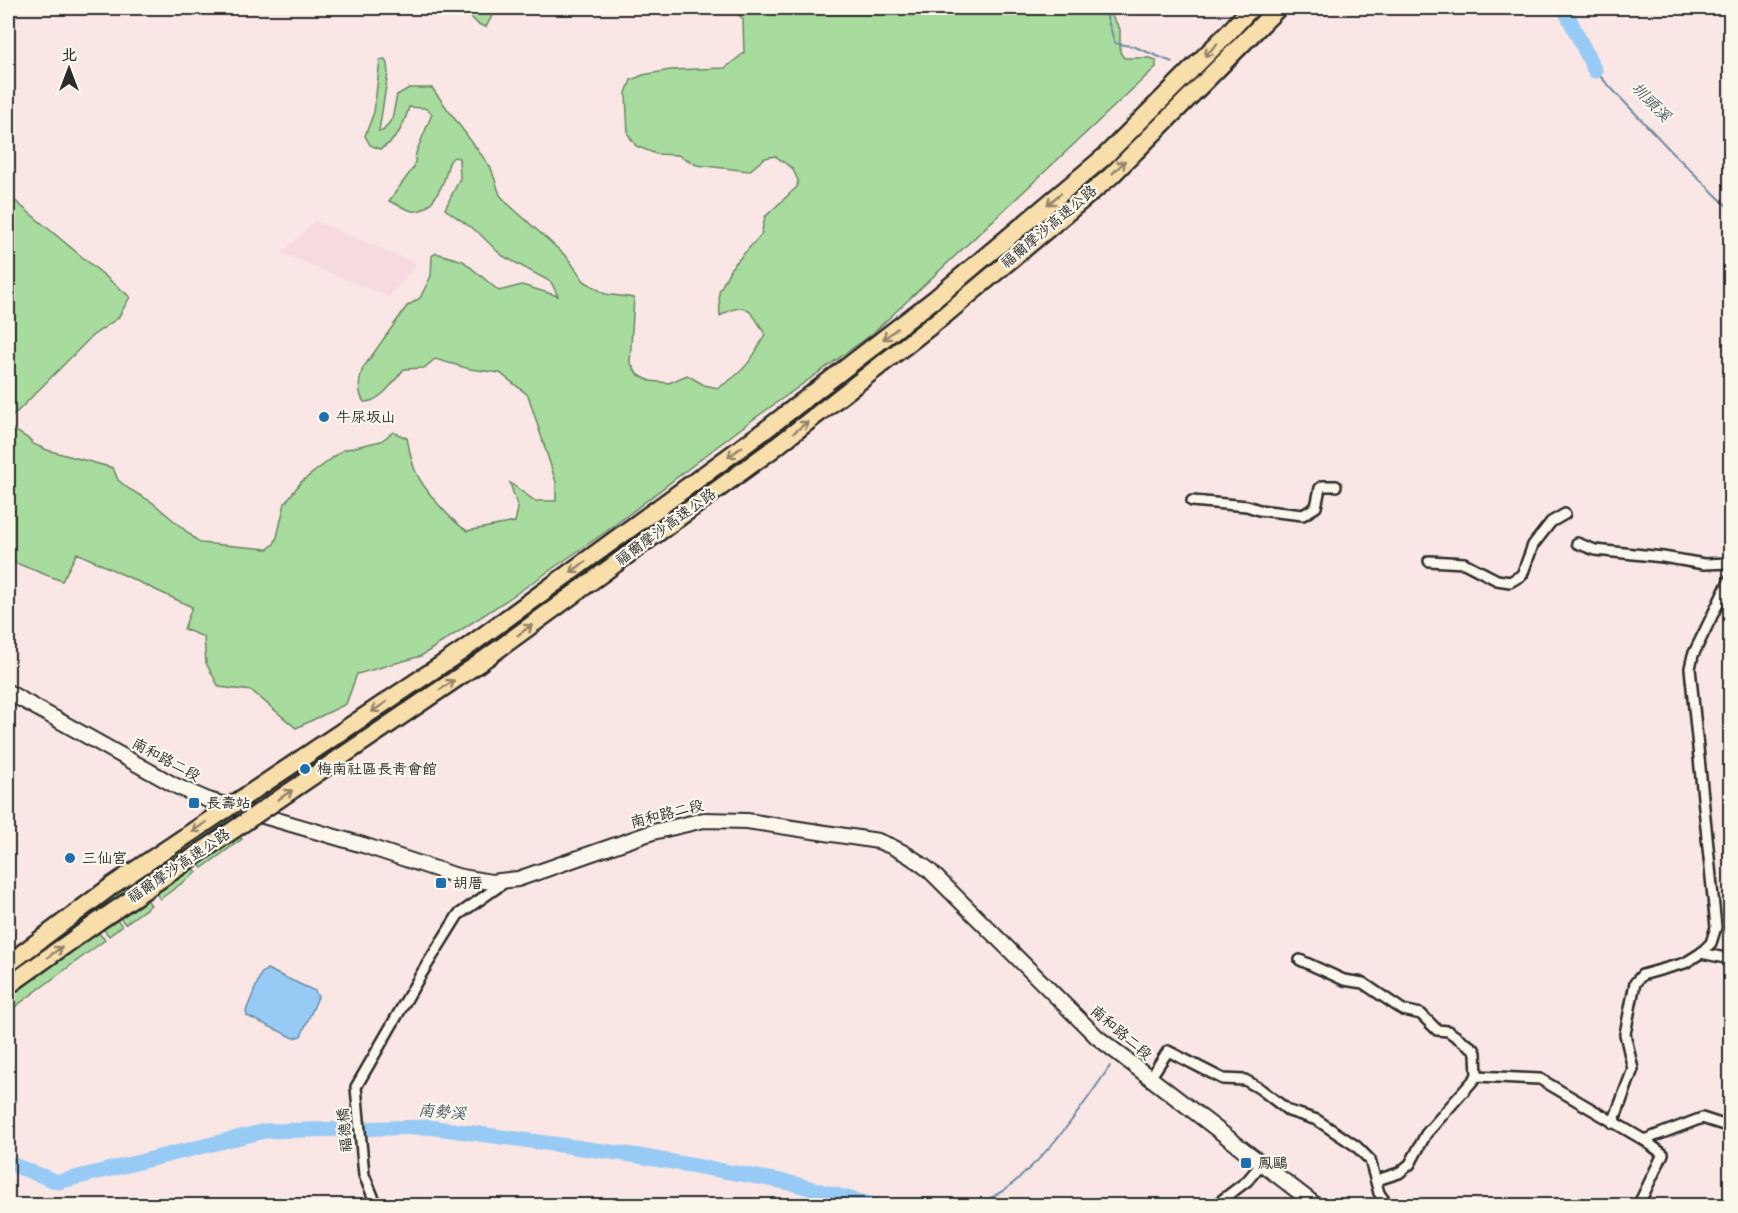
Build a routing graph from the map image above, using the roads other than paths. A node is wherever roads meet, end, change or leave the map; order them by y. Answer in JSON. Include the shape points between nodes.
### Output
{"nodes":[{"id":1,"x":1251,"y":8,"type":"edge"},
{"id":2,"x":1278,"y":8,"type":"edge"},
{"id":3,"x":1336,"y":486,"type":"dead end"},
{"id":4,"x":1192,"y":501,"type":"dead end"},
{"id":5,"x":1565,"y":514,"type":"dead end"},
{"id":6,"x":1577,"y":543,"type":"dead end"},
{"id":7,"x":1429,"y":561,"type":"dead end"},
{"id":8,"x":1731,"y":563,"type":"edge"},
{"id":9,"x":1731,"y":579,"type":"edge"},
{"id":10,"x":8,"y":692,"type":"edge"},
{"id":11,"x":505,"y":882,"type":"junction"},
{"id":12,"x":1701,"y":953,"type":"junction"},
{"id":13,"x":1731,"y":959,"type":"edge"},
{"id":14,"x":1300,"y":960,"type":"dead end"},
{"id":15,"x":8,"y":964,"type":"edge"},
{"id":16,"x":8,"y":986,"type":"edge"},
{"id":17,"x":1477,"y":1076,"type":"junction"},
{"id":18,"x":1150,"y":1078,"type":"junction"},
{"id":19,"x":1613,"y":1123,"type":"junction"},
{"id":20,"x":1731,"y":1127,"type":"edge"},
{"id":21,"x":1644,"y":1140,"type":"junction"},
{"id":22,"x":1263,"y":1162,"type":"junction"},
{"id":23,"x":1377,"y":1180,"type":"junction"},
{"id":24,"x":377,"y":1206,"type":"edge"},
{"id":25,"x":1214,"y":1206,"type":"edge"},
{"id":26,"x":1317,"y":1206,"type":"edge"},
{"id":27,"x":1388,"y":1206,"type":"edge"},
{"id":28,"x":1638,"y":1206,"type":"edge"}],
"edges":[{"from":1,"to":15,"type":"highway","name":"福爾摩沙高速公路","one_way":true,"bridge":true,"via":[[1104,157],[936,298],[764,431],[462,651],[113,885]]},
{"from":16,"to":2,"type":"highway","name":"福爾摩沙高速公路","one_way":true,"bridge":true,"via":[[478,664],[773,449],[946,314],[1111,176]]},
{"from":3,"to":4,"type":"street","via":[[1320,488],[1316,507],[1303,514]]},
{"from":5,"to":7,"type":"street","via":[[1551,522],[1533,545],[1522,575],[1510,582],[1497,580],[1464,563]]},
{"from":6,"to":8,"type":"street","via":[[1595,550],[1704,564]]},
{"from":9,"to":12,"type":"street","via":[[1690,668],[1716,927],[1711,943]]},
{"from":10,"to":11,"type":"main road","name":"南和路二段","via":[[208,800],[457,876]]},
{"from":11,"to":18,"type":"main road","name":"南和路二段","via":[[653,832],[704,820],[747,821],[878,841],[916,859],[1063,1005]]},
{"from":11,"to":24,"type":"street","name":"福德橋","via":[[458,915],[356,1087],[364,1175]]},
{"from":12,"to":13,"type":"street"},
{"from":12,"to":19,"type":"street","via":[[1684,963],[1642,975],[1635,983],[1625,1034],[1633,1069]]},
{"from":14,"to":17,"type":"street","via":[[1344,980],[1363,983],[1403,1010],[1421,1014],[1437,1030],[1449,1031],[1474,1048]]},
{"from":17,"to":19,"type":"street","via":[[1540,1079]]},
{"from":17,"to":23,"type":"street","via":[[1426,1134],[1410,1164],[1399,1173]]},
{"from":18,"to":22,"type":"main road","name":"南和路二段"},
{"from":18,"to":23,"type":"street","via":[[1168,1051],[1223,1078],[1245,1080],[1289,1111],[1317,1120],[1356,1146],[1370,1161]]},
{"from":19,"to":21,"type":"street"},
{"from":20,"to":21,"type":"street","via":[[1702,1119]]},
{"from":21,"to":28,"type":"street","via":[[1663,1154]]},
{"from":22,"to":25,"type":"street","via":[[1247,1181]]},
{"from":22,"to":26,"type":"main road","name":"南和路二段"},
{"from":23,"to":27,"type":"street","via":[[1379,1193]]}]}
